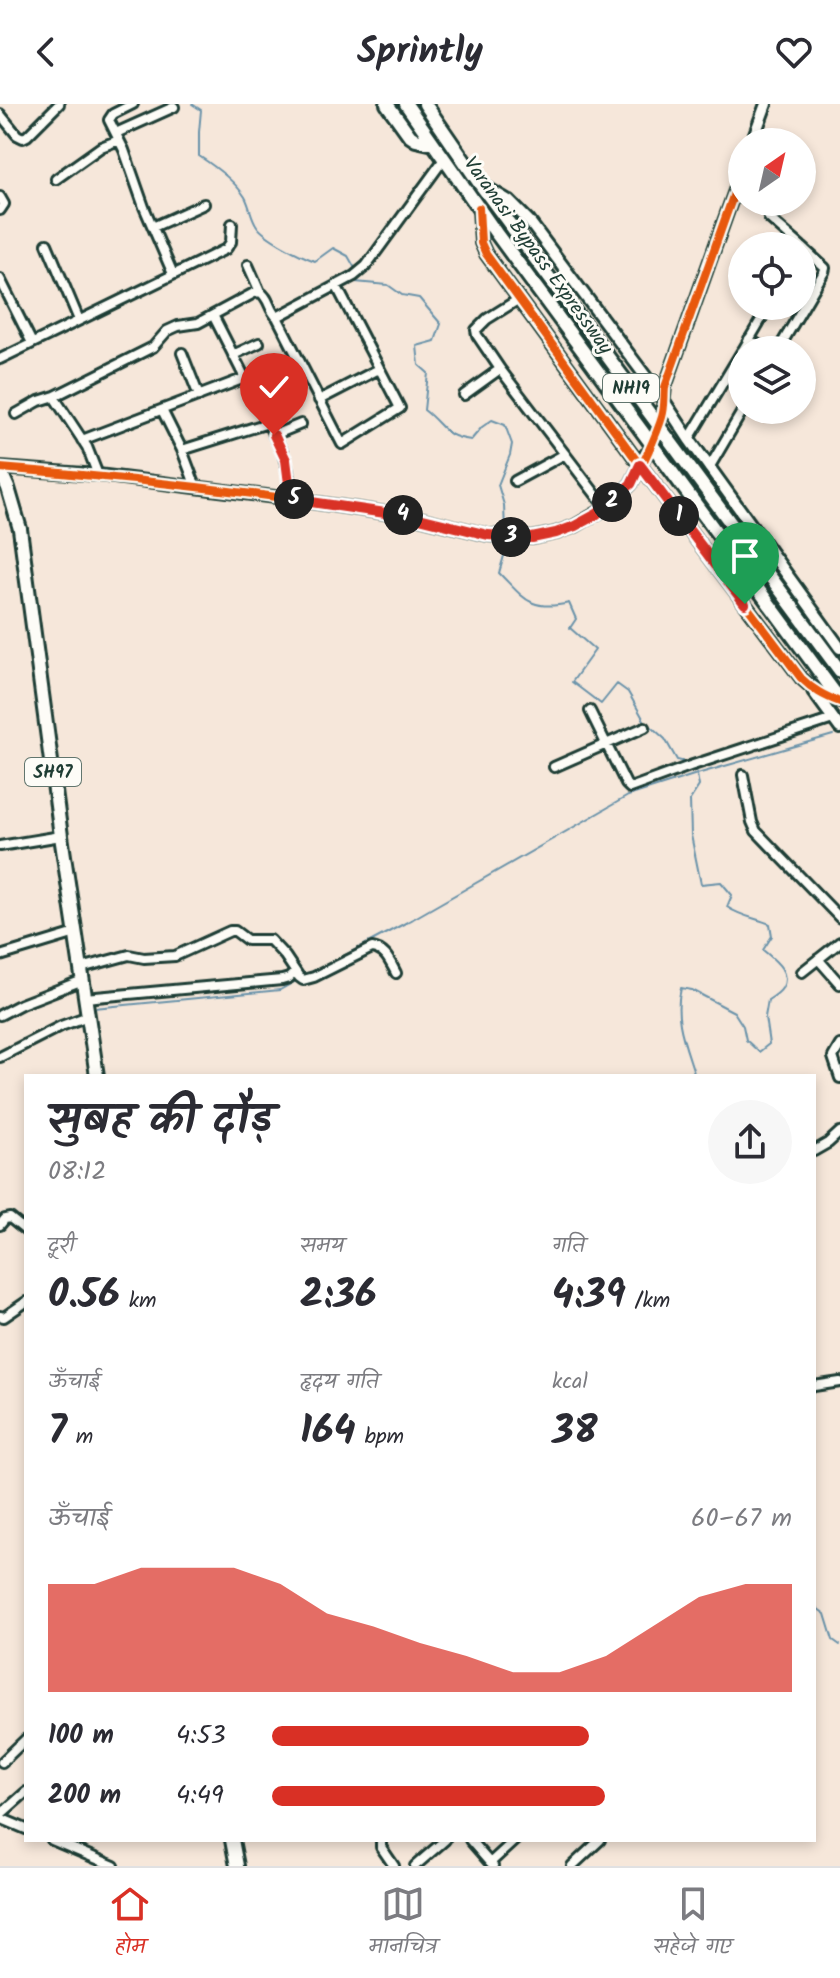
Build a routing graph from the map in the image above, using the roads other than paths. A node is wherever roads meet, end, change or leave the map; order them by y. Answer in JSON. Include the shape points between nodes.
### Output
{"nodes":[{"id":1,"x":59,"y":104,"type":"edge"},
{"id":2,"x":133,"y":104,"type":"edge"},
{"id":3,"x":387,"y":104,"type":"edge"},
{"id":4,"x":406,"y":104,"type":"edge"},
{"id":5,"x":425,"y":104,"type":"edge"},
{"id":6,"x":766,"y":104,"type":"edge"},
{"id":7,"x":174,"y":107,"type":"dead end"},
{"id":8,"x":0,"y":114,"type":"edge"},
{"id":9,"x":757,"y":128,"type":"edge"},
{"id":10,"x":117,"y":136,"type":"junction"},
{"id":11,"x":434,"y":144,"type":"junction"},
{"id":12,"x":444,"y":159,"type":"junction"},
{"id":13,"x":56,"y":179,"type":"dead end"},
{"id":14,"x":480,"y":184,"type":"junction"},
{"id":15,"x":0,"y":197,"type":"edge"},
{"id":16,"x":204,"y":204,"type":"dead end"},
{"id":17,"x":479,"y":208,"type":"junction"},
{"id":18,"x":0,"y":210,"type":"edge"},
{"id":19,"x":728,"y":210,"type":"edge"},
{"id":20,"x":769,"y":218,"type":"dead end"},
{"id":21,"x":232,"y":224,"type":"dead end"},
{"id":22,"x":153,"y":227,"type":"junction"},
{"id":23,"x":784,"y":232,"type":"edge"},
{"id":24,"x":47,"y":244,"type":"dead end"},
{"id":25,"x":816,"y":259,"type":"edge"},
{"id":26,"x":248,"y":265,"type":"dead end"},
{"id":27,"x":173,"y":274,"type":"junction"},
{"id":28,"x":0,"y":279,"type":"edge"},
{"id":29,"x":336,"y":285,"type":"junction"},
{"id":30,"x":816,"y":286,"type":"edge"},
{"id":31,"x":260,"y":292,"type":"junction"},
{"id":32,"x":519,"y":299,"type":"junction"},
{"id":33,"x":213,"y":315,"type":"junction"},
{"id":34,"x":277,"y":317,"type":"junction"},
{"id":35,"x":79,"y":320,"type":"junction"},
{"id":36,"x":32,"y":343,"type":"junction"},
{"id":37,"x":259,"y":343,"type":"dead end"},
{"id":38,"x":182,"y":353,"type":"dead end"},
{"id":39,"x":233,"y":355,"type":"junction"},
{"id":40,"x":0,"y":359,"type":"edge"},
{"id":41,"x":379,"y":369,"type":"junction"},
{"id":42,"x":500,"y":369,"type":"junction"},
{"id":43,"x":304,"y":370,"type":"junction"},
{"id":44,"x":728,"y":374,"type":"edge"},
{"id":45,"x":245,"y":378,"type":"junction"},
{"id":46,"x":464,"y":395,"type":"dead end"},
{"id":47,"x":55,"y":396,"type":"junction"},
{"id":48,"x":199,"y":396,"type":"junction"},
{"id":49,"x":254,"y":396,"type":"junction"},
{"id":50,"x":319,"y":400,"type":"junction"},
{"id":51,"x":664,"y":401,"type":"junction"},
{"id":52,"x":162,"y":410,"type":"junction"},
{"id":53,"x":16,"y":414,"type":"dead end"},
{"id":54,"x":662,"y":416,"type":"dead end"},
{"id":55,"x":268,"y":423,"type":"junction"},
{"id":56,"x":301,"y":424,"type":"dead end"},
{"id":57,"x":735,"y":424,"type":"edge"},
{"id":58,"x":274,"y":435,"type":"junction"},
{"id":59,"x":689,"y":439,"type":"junction"},
{"id":60,"x":82,"y":440,"type":"junction"},
{"id":61,"x":182,"y":450,"type":"junction"},
{"id":62,"x":565,"y":454,"type":"junction"},
{"id":63,"x":646,"y":454,"type":"dead end"},
{"id":64,"x":640,"y":465,"type":"junction"},
{"id":65,"x":709,"y":468,"type":"junction"},
{"id":66,"x":0,"y":469,"type":"edge"},
{"id":67,"x":98,"y":475,"type":"junction"},
{"id":68,"x":515,"y":481,"type":"dead end"},
{"id":69,"x":196,"y":487,"type":"junction"},
{"id":70,"x":291,"y":499,"type":"junction"},
{"id":71,"x":606,"y":508,"type":"junction"},
{"id":72,"x":840,"y":648,"type":"edge"},
{"id":73,"x":840,"y":671,"type":"edge"},
{"id":74,"x":813,"y":690,"type":"junction"},
{"id":75,"x":840,"y":701,"type":"edge"},
{"id":76,"x":590,"y":711,"type":"dead end"},
{"id":77,"x":836,"y":723,"type":"edge"},
{"id":78,"x":645,"y":727,"type":"dead end"},
{"id":79,"x":606,"y":744,"type":"junction"},
{"id":80,"x":554,"y":767,"type":"dead end"},
{"id":81,"x":743,"y":775,"type":"dead end"},
{"id":82,"x":61,"y":836,"type":"junction"},
{"id":83,"x":0,"y":846,"type":"edge"},
{"id":84,"x":840,"y":918,"type":"edge"},
{"id":85,"x":76,"y":933,"type":"junction"},
{"id":86,"x":840,"y":942,"type":"edge"},
{"id":87,"x":0,"y":956,"type":"edge"},
{"id":88,"x":818,"y":959,"type":"junction"},
{"id":89,"x":295,"y":972,"type":"junction"},
{"id":90,"x":802,"y":972,"type":"dead end"},
{"id":91,"x":396,"y":973,"type":"dead end"},
{"id":92,"x":82,"y":974,"type":"junction"},
{"id":93,"x":840,"y":984,"type":"edge"},
{"id":94,"x":85,"y":998,"type":"junction"},
{"id":95,"x":0,"y":1015,"type":"edge"},
{"id":96,"x":88,"y":1016,"type":"junction"},
{"id":97,"x":840,"y":1045,"type":"edge"},
{"id":98,"x":0,"y":1057,"type":"edge"},
{"id":99,"x":97,"y":1074,"type":"edge"},
{"id":100,"x":840,"y":1078,"type":"edge"},
{"id":101,"x":840,"y":1132,"type":"edge"},
{"id":102,"x":816,"y":1150,"type":"edge"},
{"id":103,"x":0,"y":1225,"type":"edge"},
{"id":104,"x":24,"y":1229,"type":"edge"},
{"id":105,"x":24,"y":1303,"type":"edge"},
{"id":106,"x":0,"y":1316,"type":"edge"},
{"id":107,"x":840,"y":1382,"type":"edge"},
{"id":108,"x":816,"y":1386,"type":"edge"},
{"id":109,"x":24,"y":1741,"type":"edge"},
{"id":110,"x":2,"y":1762,"type":"dead end"},
{"id":111,"x":24,"y":1794,"type":"edge"},
{"id":112,"x":0,"y":1816,"type":"edge"},
{"id":113,"x":24,"y":1828,"type":"edge"},
{"id":114,"x":57,"y":1842,"type":"edge"},
{"id":115,"x":232,"y":1842,"type":"edge"},
{"id":116,"x":381,"y":1842,"type":"edge"},
{"id":117,"x":441,"y":1842,"type":"edge"},
{"id":118,"x":472,"y":1842,"type":"edge"},
{"id":119,"x":513,"y":1842,"type":"edge"},
{"id":120,"x":598,"y":1842,"type":"edge"},
{"id":121,"x":492,"y":1864,"type":"edge"},
{"id":122,"x":114,"y":1866,"type":"edge"},
{"id":123,"x":237,"y":1866,"type":"edge"},
{"id":124,"x":394,"y":1866,"type":"edge"},
{"id":125,"x":415,"y":1866,"type":"edge"},
{"id":126,"x":572,"y":1866,"type":"edge"}],
"edges":[{"from":1,"to":8,"type":"street","via":[[23,138]]},
{"from":2,"to":10,"type":"street","via":[[110,116]]},
{"from":3,"to":11,"type":"main road","via":[[410,136]]},
{"from":4,"to":11,"type":"main road","name":"Varanasi Bypass Expressway","number":"NH19"},
{"from":5,"to":14,"type":"main road","name":"Varanasi Bypass Expressway","number":"NH19"},
{"from":6,"to":9,"type":"street"},
{"from":7,"to":10,"type":"street"},
{"from":10,"to":13,"type":"street"},
{"from":10,"to":22,"type":"street"},
{"from":11,"to":12,"type":"main road","name":"Varanasi Bypass Expressway","number":"NH19"},
{"from":12,"to":17,"type":"main road","name":"Varanasi Bypass Expressway","number":"NH19"},
{"from":12,"to":29,"type":"street","via":[[357,274]]},
{"from":14,"to":51,"type":"street","via":[[529,221]]},
{"from":14,"to":73,"type":"main road","name":"Varanasi Bypass Expressway","number":"NH19"},
{"from":15,"to":18,"type":"street"},
{"from":16,"to":22,"type":"street"},
{"from":17,"to":32,"type":"street","via":[[481,243]]},
{"from":17,"to":75,"type":"main road","name":"Varanasi Bypass Expressway","number":"NH19"},
{"from":19,"to":51,"type":"street"},
{"from":20,"to":23,"type":"street"},
{"from":21,"to":27,"type":"street","via":[[226,249]]},
{"from":22,"to":27,"type":"street"},
{"from":24,"to":35,"type":"street"},
{"from":25,"to":30,"type":"street","via":[[825,268]]},
{"from":26,"to":31,"type":"street"},
{"from":27,"to":35,"type":"street"},
{"from":28,"to":36,"type":"street"},
{"from":29,"to":34,"type":"street"},
{"from":29,"to":41,"type":"street"},
{"from":31,"to":33,"type":"street"},
{"from":31,"to":34,"type":"street"},
{"from":32,"to":42,"type":"street","via":[[476,330]]},
{"from":32,"to":64,"type":"street"},
{"from":33,"to":39,"type":"street"},
{"from":33,"to":47,"type":"street","via":[[167,331],[153,347]]},
{"from":34,"to":43,"type":"street"},
{"from":35,"to":36,"type":"street"},
{"from":36,"to":40,"type":"street"},
{"from":37,"to":39,"type":"street"},
{"from":38,"to":48,"type":"street"},
{"from":39,"to":45,"type":"street"},
{"from":41,"to":50,"type":"street"},
{"from":41,"to":50,"type":"street","via":[[400,408],[342,444]]},
{"from":42,"to":46,"type":"street"},
{"from":42,"to":62,"type":"street"},
{"from":43,"to":49,"type":"street"},
{"from":43,"to":50,"type":"street"},
{"from":44,"to":59,"type":"street"},
{"from":45,"to":48,"type":"street"},
{"from":45,"to":49,"type":"street"},
{"from":47,"to":53,"type":"street"},
{"from":47,"to":60,"type":"street"},
{"from":48,"to":52,"type":"street"},
{"from":49,"to":55,"type":"street"},
{"from":51,"to":54,"type":"street"},
{"from":51,"to":59,"type":"street"},
{"from":52,"to":60,"type":"street"},
{"from":52,"to":61,"type":"street"},
{"from":55,"to":58,"type":"street"},
{"from":55,"to":61,"type":"street"},
{"from":56,"to":58,"type":"street"},
{"from":57,"to":65,"type":"street"},
{"from":58,"to":70,"type":"street","via":[[286,460]]},
{"from":59,"to":65,"type":"street"},
{"from":60,"to":67,"type":"street"},
{"from":61,"to":69,"type":"street"},
{"from":62,"to":68,"type":"street"},
{"from":62,"to":71,"type":"street"},
{"from":63,"to":64,"type":"street"},
{"from":64,"to":71,"type":"street","via":[[631,484]]},
{"from":64,"to":74,"type":"street"},
{"from":65,"to":72,"type":"street"},
{"from":66,"to":67,"type":"street"},
{"from":66,"to":82,"type":"main road","number":"SH97","via":[[20,529]]},
{"from":67,"to":69,"type":"street"},
{"from":69,"to":70,"type":"street"},
{"from":70,"to":71,"type":"street","via":[[419,518],[488,535],[532,538],[575,526]]},
{"from":74,"to":75,"type":"street"},
{"from":74,"to":77,"type":"street"},
{"from":76,"to":79,"type":"street"},
{"from":77,"to":79,"type":"street","via":[[630,788]]},
{"from":78,"to":79,"type":"street"},
{"from":79,"to":80,"type":"street"},
{"from":81,"to":84,"type":"street","via":[[756,831]]},
{"from":82,"to":83,"type":"street"},
{"from":82,"to":85,"type":"main road","number":"SH97"},
{"from":85,"to":87,"type":"street"},
{"from":85,"to":92,"type":"main road","number":"SH97"},
{"from":86,"to":88,"type":"street"},
{"from":88,"to":90,"type":"street"},
{"from":88,"to":93,"type":"street"},
{"from":89,"to":91,"type":"street","via":[[303,980],[314,977],[372,948],[385,954]]},
{"from":89,"to":92,"type":"street","via":[[270,940],[247,940],[230,931],[175,956],[129,955]]},
{"from":89,"to":94,"type":"street","via":[[282,980]]},
{"from":92,"to":94,"type":"main road","number":"SH97"},
{"from":92,"to":95,"type":"street"},
{"from":94,"to":96,"type":"main road","number":"SH97"},
{"from":96,"to":98,"type":"street"},
{"from":96,"to":99,"type":"main road","number":"SH97"},
{"from":97,"to":100,"type":"street","via":[[833,1057]]},
{"from":101,"to":102,"type":"street"},
{"from":103,"to":104,"type":"street","via":[[10,1218]]},
{"from":105,"to":106,"type":"street"},
{"from":107,"to":108,"type":"street"},
{"from":109,"to":110,"type":"street"},
{"from":111,"to":112,"type":"street"},
{"from":112,"to":113,"type":"street"},
{"from":114,"to":122,"type":"street"},
{"from":115,"to":123,"type":"main road"},
{"from":116,"to":124,"type":"street"},
{"from":117,"to":125,"type":"street"},
{"from":118,"to":121,"type":"street"},
{"from":119,"to":121,"type":"street"},
{"from":120,"to":126,"type":"street"}]}
